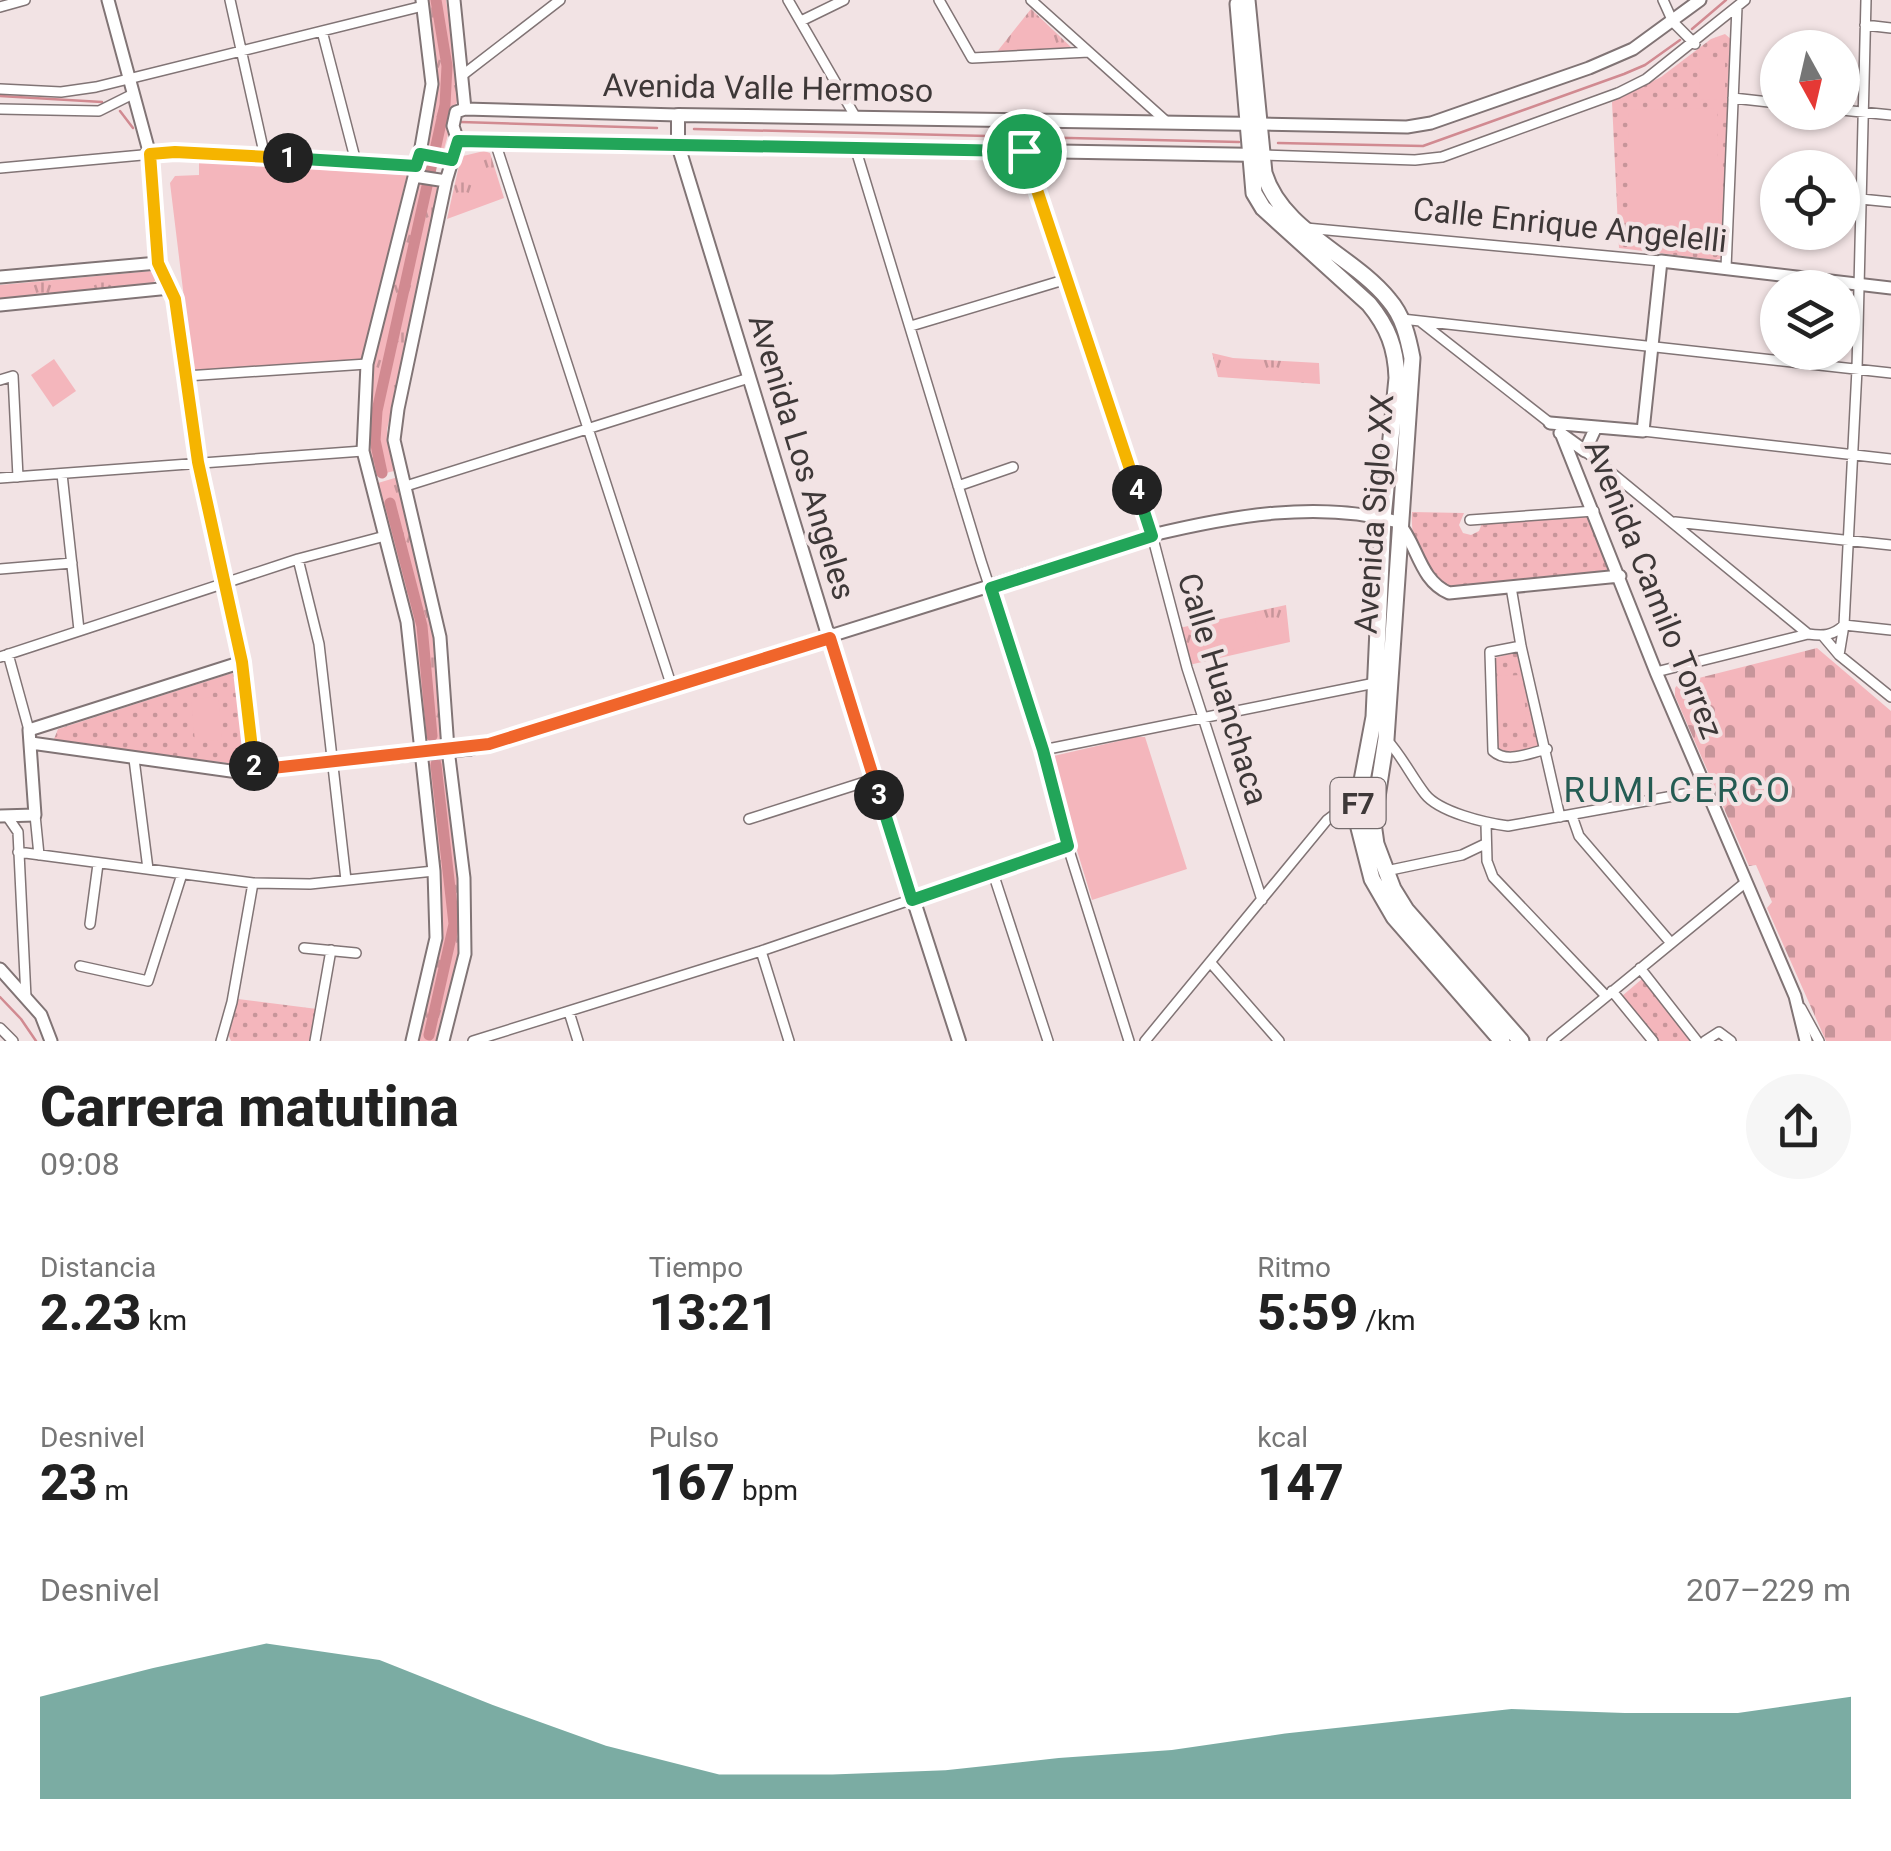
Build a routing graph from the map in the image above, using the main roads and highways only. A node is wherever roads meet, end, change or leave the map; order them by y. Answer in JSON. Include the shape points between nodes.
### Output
{"nodes":[{"id":1,"x":1238,"y":0,"type":"edge"},
{"id":2,"x":1248,"y":0,"type":"edge"},
{"id":3,"x":678,"y":115,"type":"joint"},
{"id":4,"x":1256,"y":124,"type":"junction"},
{"id":5,"x":678,"y":145,"type":"junction"},
{"id":6,"x":1256,"y":155,"type":"junction"},
{"id":7,"x":1393,"y":322,"type":"junction"},
{"id":8,"x":1391,"y":520,"type":"junction"},
{"id":9,"x":1378,"y":736,"type":"junction"},
{"id":10,"x":959,"y":1041,"type":"edge"},
{"id":11,"x":1502,"y":1041,"type":"edge"},
{"id":12,"x":1521,"y":1041,"type":"edge"}],
"edges":[{"from":1,"to":4,"type":"highway","name":"Avenida Siglo XX","number":"F7"},
{"from":2,"to":4,"type":"highway","name":"Avenida Siglo XX","number":"F7"},
{"from":3,"to":4,"type":"main road","name":"Avenida Valle Hermoso"},
{"from":3,"to":5,"type":"main road","name":"Avenida Los Angeles"},
{"from":4,"to":6,"type":"highway","name":"Avenida Siglo XX","number":"F7"},
{"from":5,"to":6,"type":"main road","name":"Avenida Valle Hermoso"},
{"from":5,"to":10,"type":"main road","name":"Avenida Los Angeles"},
{"from":6,"to":7,"type":"highway","name":"Avenida Siglo XX","number":"F7","via":[[1269,190],[1384,295]]},
{"from":6,"to":7,"type":"highway","name":"Avenida Siglo XX","number":"F7","via":[[1254,193],[1263,208]]},
{"from":7,"to":8,"type":"highway","name":"Avenida Siglo XX","number":"F7"},
{"from":8,"to":9,"type":"highway","name":"Avenida Siglo XX","number":"F7"},
{"from":8,"to":9,"type":"highway","name":"Avenida Siglo XX","number":"F7","via":[[1375,683]]},
{"from":9,"to":11,"type":"highway","name":"Avenida Siglo XX","number":"F7","via":[[1357,807],[1381,898]]},
{"from":9,"to":12,"type":"highway","name":"Avenida Siglo XX","number":"F7","via":[[1376,844],[1386,871],[1406,910]]}]}
